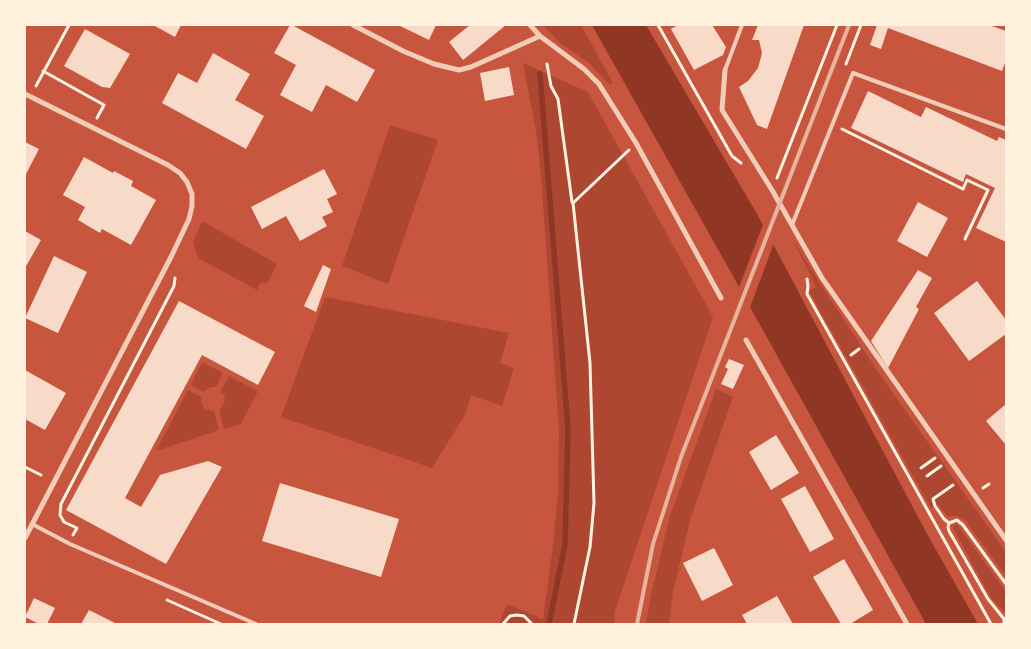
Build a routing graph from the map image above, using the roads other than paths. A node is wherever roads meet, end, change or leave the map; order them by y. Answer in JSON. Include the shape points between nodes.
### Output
{"nodes":[{"id":1,"x":354,"y":25,"type":"edge"},
{"id":2,"x":530,"y":25,"type":"edge"},
{"id":3,"x":742,"y":25,"type":"edge"},
{"id":4,"x":540,"y":36,"type":"junction"},
{"id":5,"x":725,"y":70,"type":"joint"},
{"id":6,"x":25,"y":94,"type":"edge"},
{"id":7,"x":1006,"y":130,"type":"edge"},
{"id":8,"x":792,"y":225,"type":"junction"},
{"id":9,"x":721,"y":298,"type":"dead end"},
{"id":10,"x":746,"y":340,"type":"dead end"},
{"id":11,"x":32,"y":524,"type":"junction"},
{"id":12,"x":25,"y":538,"type":"edge"},
{"id":13,"x":1006,"y":540,"type":"edge"},
{"id":14,"x":256,"y":624,"type":"edge"},
{"id":15,"x":907,"y":624,"type":"edge"}],
"edges":[{"from":1,"to":4,"type":"street","via":[[403,51],[459,70]]},
{"from":2,"to":4,"type":"street"},
{"from":3,"to":5,"type":"lane"},
{"from":4,"to":9,"type":"street","via":[[599,84],[636,143]]},
{"from":5,"to":8,"type":"street","via":[[722,110]]},
{"from":6,"to":11,"type":"street","via":[[168,165],[180,173],[192,194],[189,219],[171,257]]},
{"from":7,"to":8,"type":"lane","via":[[853,73]]},
{"from":8,"to":13,"type":"street","via":[[822,278]]},
{"from":10,"to":15,"type":"street"},
{"from":11,"to":12,"type":"street"},
{"from":11,"to":14,"type":"lane","via":[[70,544]]}]}
